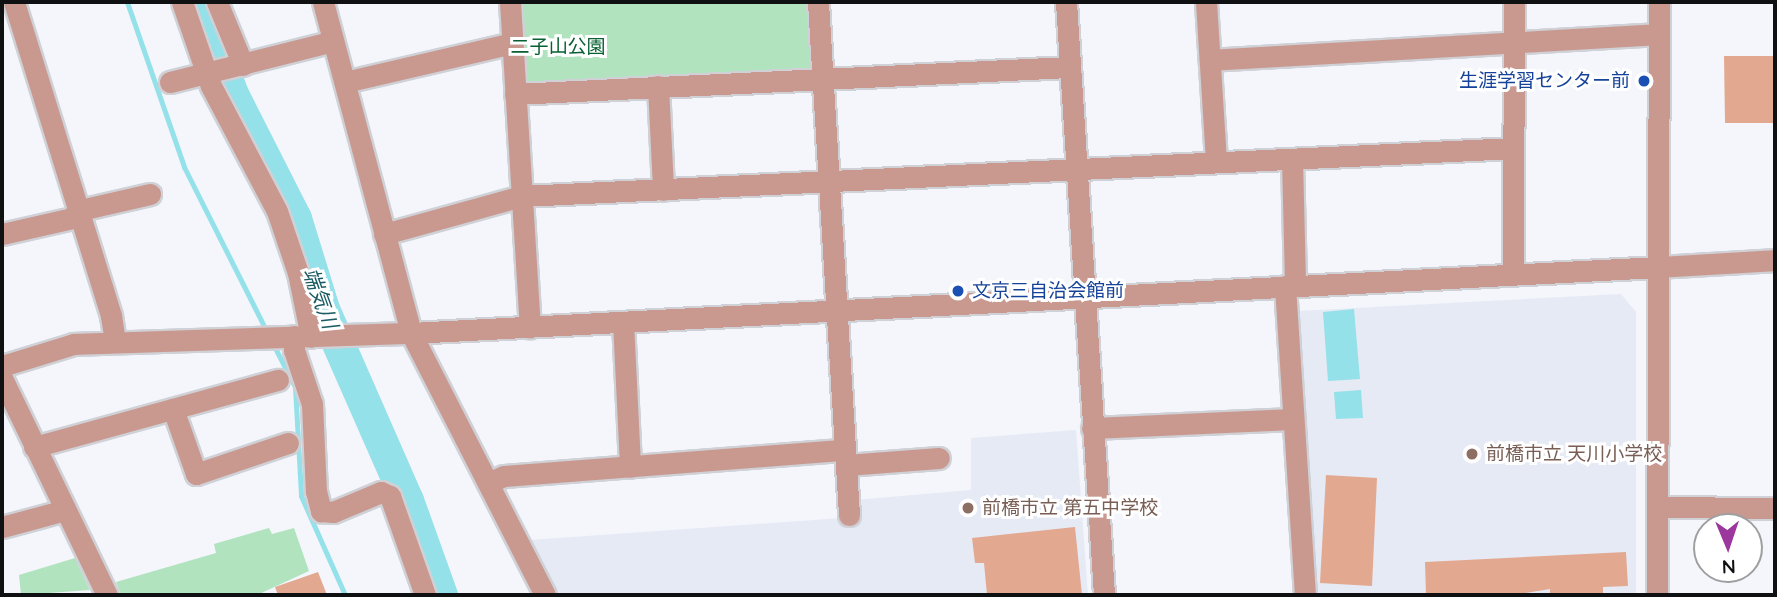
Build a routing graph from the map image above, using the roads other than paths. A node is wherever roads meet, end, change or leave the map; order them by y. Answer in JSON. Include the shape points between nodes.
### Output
{"nodes":[{"id":1,"x":14,"y":2,"type":"edge"},
{"id":2,"x":182,"y":2,"type":"edge"},
{"id":3,"x":217,"y":2,"type":"edge"},
{"id":4,"x":323,"y":2,"type":"edge"},
{"id":5,"x":510,"y":2,"type":"edge"},
{"id":6,"x":818,"y":2,"type":"edge"},
{"id":7,"x":1066,"y":2,"type":"edge"},
{"id":8,"x":1206,"y":2,"type":"edge"},
{"id":9,"x":1514,"y":2,"type":"edge"},
{"id":10,"x":1658,"y":2,"type":"edge"},
{"id":11,"x":1658,"y":34,"type":"junction"},
{"id":12,"x":1513,"y":40,"type":"junction"},
{"id":13,"x":333,"y":41,"type":"junction"},
{"id":14,"x":512,"y":43,"type":"junction"},
{"id":15,"x":1210,"y":60,"type":"junction"},
{"id":16,"x":243,"y":65,"type":"junction"},
{"id":17,"x":1070,"y":67,"type":"junction"},
{"id":18,"x":206,"y":74,"type":"junction"},
{"id":19,"x":824,"y":79,"type":"junction"},
{"id":20,"x":170,"y":82,"type":"dead end"},
{"id":21,"x":345,"y":82,"type":"junction"},
{"id":22,"x":658,"y":86,"type":"junction"},
{"id":23,"x":515,"y":94,"type":"junction"},
{"id":24,"x":1513,"y":148,"type":"junction"},
{"id":25,"x":1292,"y":159,"type":"junction"},
{"id":26,"x":1216,"y":162,"type":"junction"},
{"id":27,"x":1078,"y":169,"type":"junction"},
{"id":28,"x":830,"y":181,"type":"junction"},
{"id":29,"x":663,"y":190,"type":"junction"},
{"id":30,"x":150,"y":194,"type":"dead end"},
{"id":31,"x":522,"y":196,"type":"junction"},
{"id":32,"x":76,"y":214,"type":"junction"},
{"id":33,"x":384,"y":233,"type":"junction"},
{"id":34,"x":2,"y":234,"type":"edge"},
{"id":35,"x":1775,"y":260,"type":"edge"},
{"id":36,"x":1658,"y":268,"type":"junction"},
{"id":37,"x":1513,"y":275,"type":"junction"},
{"id":38,"x":1290,"y":286,"type":"junction"},
{"id":39,"x":1083,"y":295,"type":"junction"},
{"id":40,"x":835,"y":313,"type":"junction"},
{"id":41,"x":623,"y":322,"type":"junction"},
{"id":42,"x":530,"y":327,"type":"junction"},
{"id":43,"x":411,"y":333,"type":"junction"},
{"id":44,"x":303,"y":337,"type":"junction"},
{"id":45,"x":115,"y":342,"type":"junction"},
{"id":46,"x":2,"y":366,"type":"edge"},
{"id":47,"x":278,"y":380,"type":"dead end"},
{"id":48,"x":4,"y":390,"type":"edge"},
{"id":49,"x":173,"y":409,"type":"junction"},
{"id":50,"x":1293,"y":419,"type":"junction"},
{"id":51,"x":1092,"y":428,"type":"junction"},
{"id":52,"x":288,"y":443,"type":"dead end"},
{"id":53,"x":34,"y":447,"type":"junction"},
{"id":54,"x":845,"y":458,"type":"junction"},
{"id":55,"x":939,"y":458,"type":"dead end"},
{"id":56,"x":630,"y":467,"type":"junction"},
{"id":57,"x":488,"y":483,"type":"junction"},
{"id":58,"x":1657,"y":507,"type":"junction"},
{"id":59,"x":1775,"y":508,"type":"edge"},
{"id":60,"x":65,"y":510,"type":"junction"},
{"id":61,"x":849,"y":515,"type":"dead end"},
{"id":62,"x":2,"y":527,"type":"edge"},
{"id":63,"x":107,"y":595,"type":"edge"},
{"id":64,"x":425,"y":595,"type":"edge"},
{"id":65,"x":545,"y":595,"type":"edge"},
{"id":66,"x":1104,"y":595,"type":"edge"},
{"id":67,"x":1305,"y":595,"type":"edge"},
{"id":68,"x":1657,"y":595,"type":"edge"}],
"edges":[{"from":1,"to":32,"type":"street"},
{"from":2,"to":18,"type":"street"},
{"from":3,"to":16,"type":"street"},
{"from":4,"to":13,"type":"street"},
{"from":5,"to":14,"type":"street"},
{"from":6,"to":19,"type":"street"},
{"from":7,"to":17,"type":"street"},
{"from":8,"to":15,"type":"street"},
{"from":9,"to":12,"type":"street"},
{"from":10,"to":11,"type":"street"},
{"from":11,"to":12,"type":"street"},
{"from":11,"to":36,"type":"street"},
{"from":12,"to":15,"type":"street"},
{"from":12,"to":24,"type":"street"},
{"from":13,"to":16,"type":"street"},
{"from":13,"to":21,"type":"street"},
{"from":14,"to":21,"type":"street"},
{"from":14,"to":23,"type":"street"},
{"from":15,"to":26,"type":"street"},
{"from":16,"to":18,"type":"street"},
{"from":17,"to":19,"type":"street"},
{"from":17,"to":27,"type":"street"},
{"from":18,"to":20,"type":"street"},
{"from":18,"to":44,"type":"street","via":[[277,211],[298,273]]},
{"from":19,"to":22,"type":"street"},
{"from":19,"to":28,"type":"street"},
{"from":21,"to":33,"type":"street"},
{"from":22,"to":23,"type":"street"},
{"from":22,"to":29,"type":"street"},
{"from":23,"to":31,"type":"street"},
{"from":24,"to":25,"type":"street"},
{"from":24,"to":37,"type":"street"},
{"from":25,"to":26,"type":"street"},
{"from":25,"to":38,"type":"street"},
{"from":26,"to":27,"type":"street"},
{"from":27,"to":28,"type":"street"},
{"from":27,"to":39,"type":"street"},
{"from":28,"to":29,"type":"street"},
{"from":28,"to":40,"type":"street"},
{"from":29,"to":31,"type":"street"},
{"from":30,"to":32,"type":"street"},
{"from":31,"to":33,"type":"street"},
{"from":31,"to":42,"type":"street"},
{"from":32,"to":34,"type":"street"},
{"from":32,"to":45,"type":"street","via":[[111,316]]},
{"from":33,"to":43,"type":"street"},
{"from":35,"to":36,"type":"street"},
{"from":36,"to":37,"type":"street"},
{"from":36,"to":58,"type":"street"},
{"from":37,"to":38,"type":"street"},
{"from":38,"to":39,"type":"street"},
{"from":38,"to":50,"type":"street"},
{"from":39,"to":40,"type":"street"},
{"from":39,"to":51,"type":"street"},
{"from":40,"to":41,"type":"street"},
{"from":40,"to":54,"type":"street"},
{"from":41,"to":42,"type":"street"},
{"from":41,"to":56,"type":"street"},
{"from":42,"to":43,"type":"street"},
{"from":43,"to":44,"type":"street"},
{"from":43,"to":57,"type":"street"},
{"from":44,"to":45,"type":"street"},
{"from":44,"to":64,"type":"street","via":[[294,350],[312,404],[321,511],[333,512],[380,492],[390,496]]},
{"from":45,"to":46,"type":"street","via":[[74,344]]},
{"from":47,"to":49,"type":"street"},
{"from":48,"to":53,"type":"street"},
{"from":49,"to":52,"type":"street","via":[[196,474]]},
{"from":49,"to":53,"type":"street"},
{"from":50,"to":51,"type":"street"},
{"from":50,"to":67,"type":"street"},
{"from":51,"to":66,"type":"street"},
{"from":53,"to":60,"type":"street"},
{"from":54,"to":55,"type":"street"},
{"from":54,"to":56,"type":"street"},
{"from":54,"to":61,"type":"street"},
{"from":56,"to":57,"type":"street","via":[[504,476]]},
{"from":57,"to":65,"type":"street"},
{"from":58,"to":59,"type":"street"},
{"from":58,"to":68,"type":"street"},
{"from":60,"to":62,"type":"street"},
{"from":60,"to":63,"type":"street"}]}
